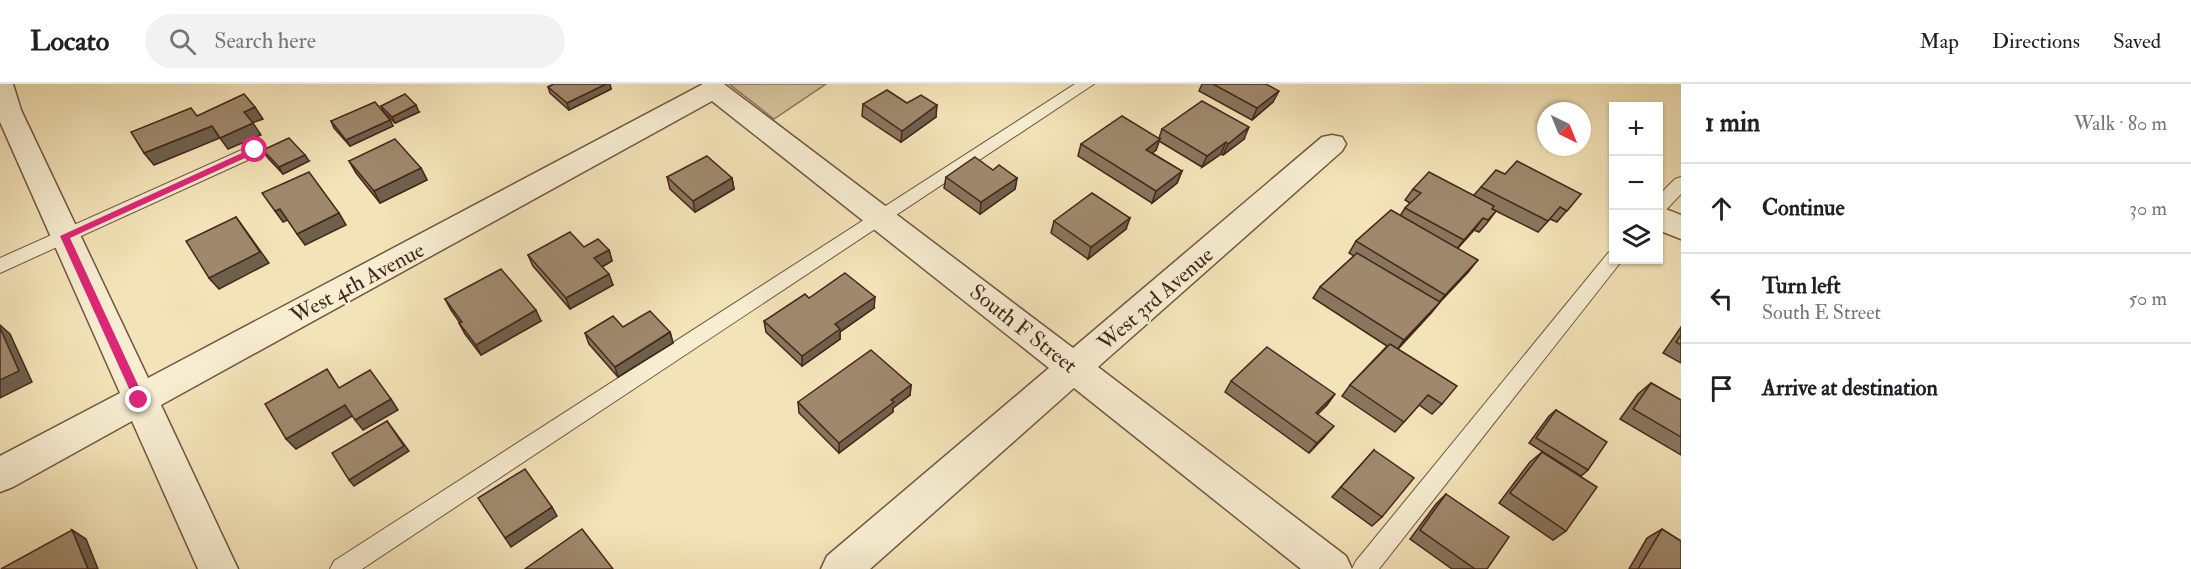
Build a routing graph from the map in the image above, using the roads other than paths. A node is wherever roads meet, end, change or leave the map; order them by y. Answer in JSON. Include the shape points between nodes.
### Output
{"nodes":[{"id":1,"x":1086,"y":84,"type":"edge"},
{"id":2,"x":714,"y":88,"type":"joint"},
{"id":3,"x":3,"y":102,"type":"edge"},
{"id":4,"x":1332,"y":144,"type":"dead end"},
{"id":5,"x":255,"y":150,"type":"dead end"},
{"id":6,"x":1681,"y":183,"type":"edge"},
{"id":7,"x":1663,"y":203,"type":"edge"},
{"id":8,"x":882,"y":219,"type":"junction"},
{"id":9,"x":1663,"y":219,"type":"edge"},
{"id":10,"x":1681,"y":228,"type":"edge"},
{"id":11,"x":64,"y":236,"type":"junction"},
{"id":12,"x":1609,"y":264,"type":"edge"},
{"id":13,"x":0,"y":266,"type":"edge"},
{"id":14,"x":1075,"y":367,"type":"junction"},
{"id":15,"x":139,"y":400,"type":"junction"},
{"id":16,"x":0,"y":476,"type":"edge"},
{"id":17,"x":218,"y":569,"type":"edge"},
{"id":18,"x":342,"y":569,"type":"edge"},
{"id":19,"x":841,"y":569,"type":"edge"},
{"id":20,"x":1332,"y":569,"type":"edge"},
{"id":21,"x":1364,"y":569,"type":"edge"}],
"edges":[{"from":1,"to":8,"type":"lane"},
{"from":2,"to":8,"type":"street","name":"South F Street"},
{"from":2,"to":15,"type":"street","name":"West 4th Avenue"},
{"from":3,"to":11,"type":"street"},
{"from":4,"to":14,"type":"street","name":"West 3rd Avenue"},
{"from":5,"to":11,"type":"lane"},
{"from":6,"to":7,"type":"lane"},
{"from":8,"to":14,"type":"street","name":"South F Street"},
{"from":8,"to":18,"type":"lane"},
{"from":9,"to":10,"type":"street"},
{"from":11,"to":13,"type":"lane"},
{"from":11,"to":15,"type":"street"},
{"from":12,"to":21,"type":"lane"},
{"from":14,"to":19,"type":"street","name":"West 3rd Avenue"},
{"from":14,"to":20,"type":"street","name":"South F Street"},
{"from":15,"to":16,"type":"street","name":"West 4th Avenue"},
{"from":15,"to":17,"type":"street"}]}
